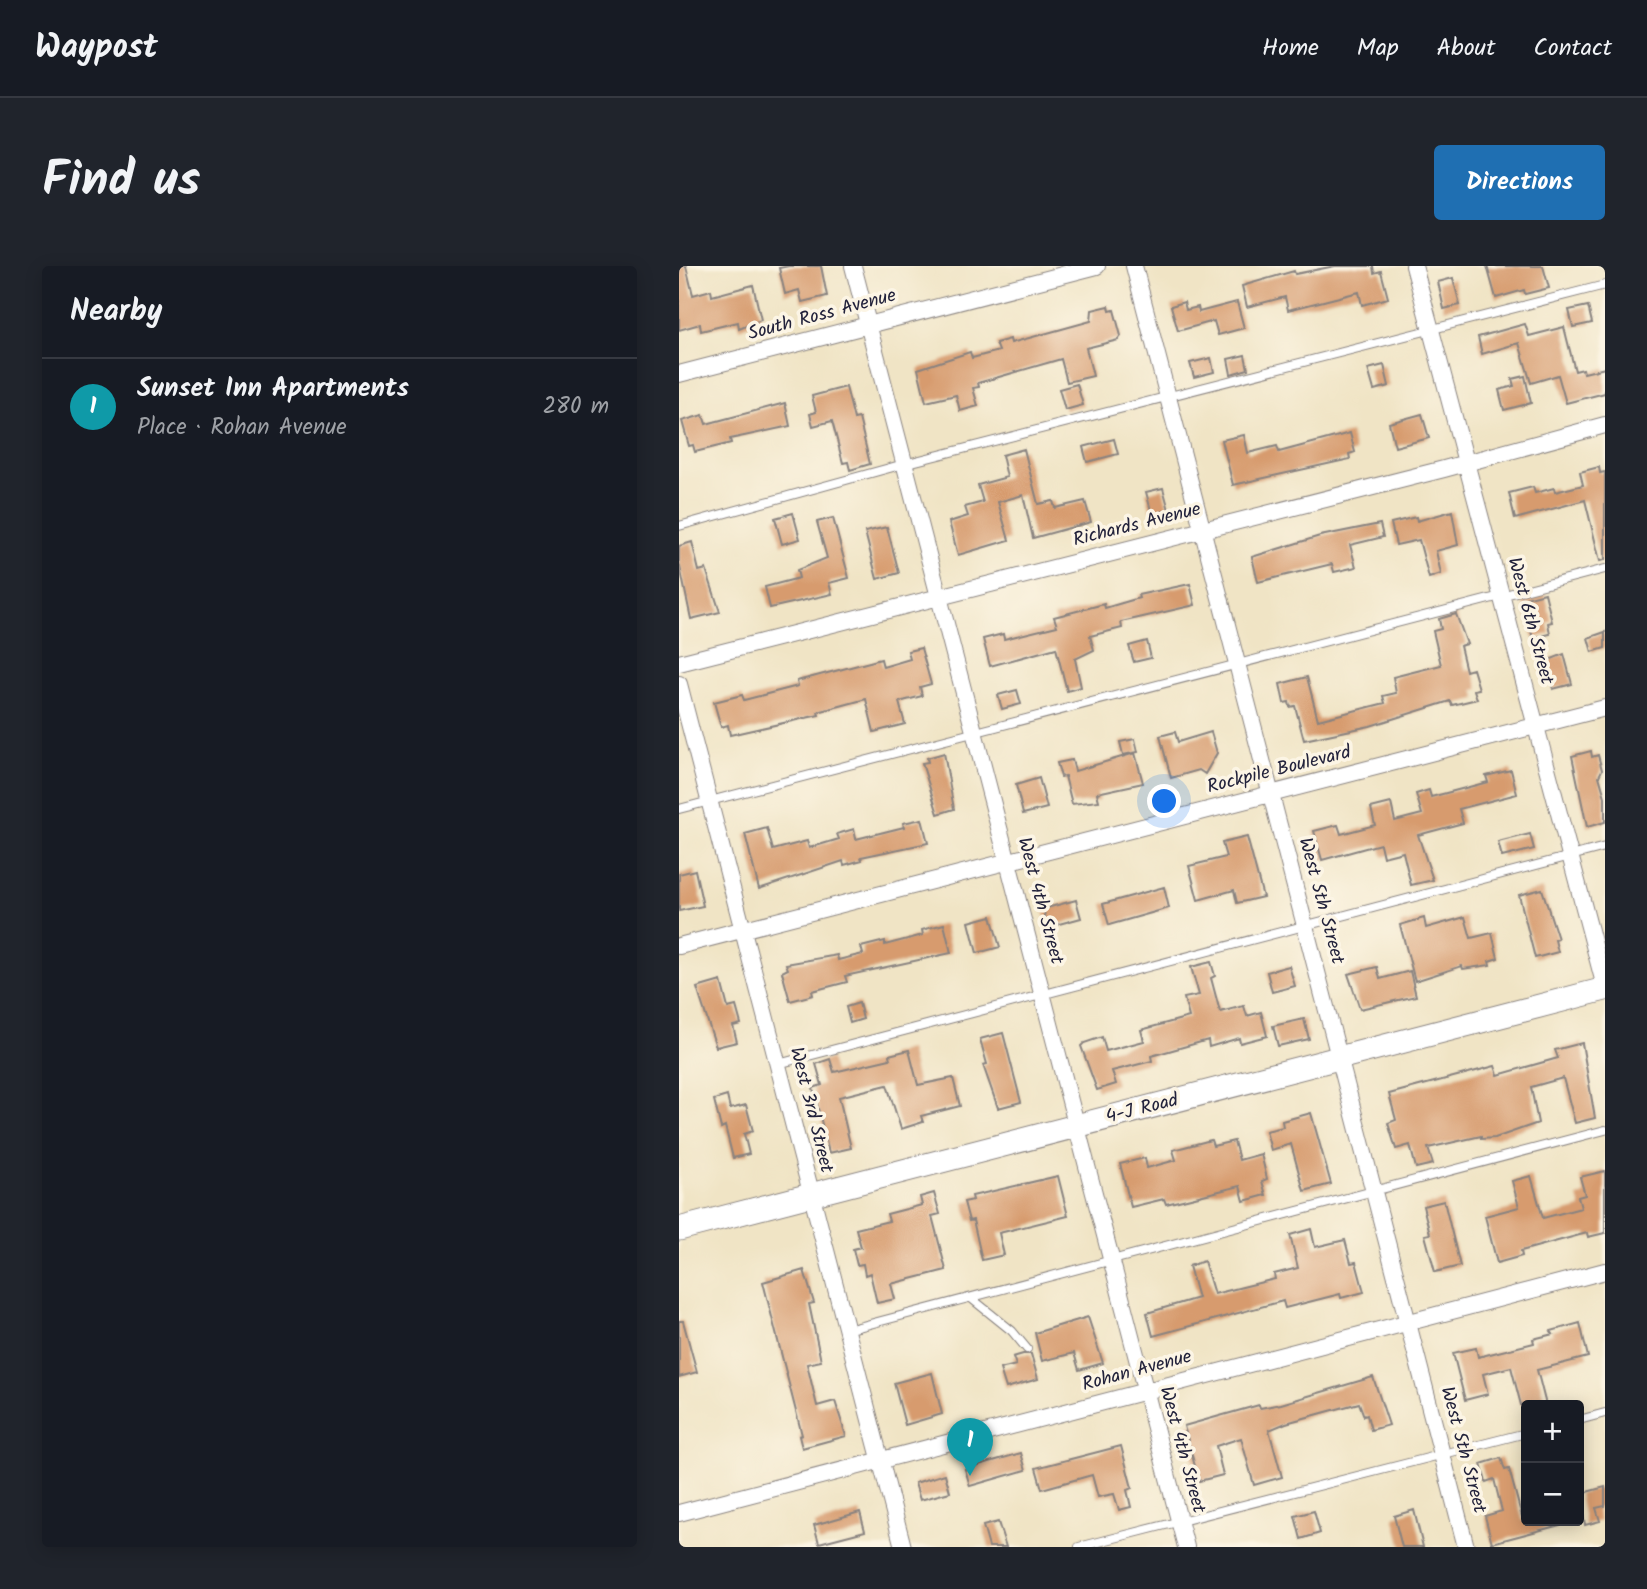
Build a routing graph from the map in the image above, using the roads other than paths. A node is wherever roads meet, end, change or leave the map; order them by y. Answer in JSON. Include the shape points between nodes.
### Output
{"nodes":[{"id":1,"x":853,"y":266,"type":"edge"},
{"id":2,"x":1097,"y":266,"type":"edge"},
{"id":3,"x":1135,"y":266,"type":"edge"},
{"id":4,"x":1414,"y":266,"type":"edge"},
{"id":5,"x":1605,"y":285,"type":"edge"},
{"id":6,"x":868,"y":324,"type":"junction"},
{"id":7,"x":1431,"y":331,"type":"junction"},
{"id":8,"x":679,"y":373,"type":"edge"},
{"id":9,"x":1168,"y":395,"type":"junction"},
{"id":10,"x":1605,"y":425,"type":"edge"},
{"id":11,"x":1466,"y":463,"type":"junction"},
{"id":12,"x":904,"y":464,"type":"junction"},
{"id":13,"x":679,"y":526,"type":"edge"},
{"id":14,"x":1203,"y":530,"type":"junction"},
{"id":15,"x":1605,"y":569,"type":"edge"},
{"id":16,"x":1501,"y":596,"type":"junction"},
{"id":17,"x":939,"y":597,"type":"junction"},
{"id":18,"x":679,"y":663,"type":"edge"},
{"id":19,"x":1238,"y":664,"type":"junction"},
{"id":20,"x":679,"y":684,"type":"edge"},
{"id":21,"x":1605,"y":708,"type":"edge"},
{"id":22,"x":1536,"y":726,"type":"junction"},
{"id":23,"x":974,"y":731,"type":"junction"},
{"id":24,"x":1271,"y":793,"type":"junction"},
{"id":25,"x":711,"y":801,"type":"junction"},
{"id":26,"x":679,"y":809,"type":"edge"},
{"id":27,"x":1605,"y":847,"type":"edge"},
{"id":28,"x":1570,"y":856,"type":"junction"},
{"id":29,"x":1008,"y":863,"type":"junction"},
{"id":30,"x":1305,"y":926,"type":"junction"},
{"id":31,"x":743,"y":929,"type":"junction"},
{"id":32,"x":679,"y":946,"type":"edge"},
{"id":33,"x":1605,"y":988,"type":"edge"},
{"id":34,"x":1043,"y":996,"type":"junction"},
{"id":35,"x":1340,"y":1058,"type":"junction"},
{"id":36,"x":778,"y":1064,"type":"junction"},
{"id":37,"x":1076,"y":1126,"type":"junction"},
{"id":38,"x":1605,"y":1130,"type":"edge"},
{"id":39,"x":1374,"y":1191,"type":"junction"},
{"id":40,"x":811,"y":1196,"type":"junction"},
{"id":41,"x":679,"y":1229,"type":"edge"},
{"id":42,"x":1112,"y":1261,"type":"junction"},
{"id":43,"x":1605,"y":1271,"type":"edge"},
{"id":44,"x":971,"y":1298,"type":"junction"},
{"id":45,"x":1408,"y":1321,"type":"junction"},
{"id":46,"x":847,"y":1330,"type":"junction"},
{"id":47,"x":1027,"y":1349,"type":"dead end"},
{"id":48,"x":1145,"y":1391,"type":"junction"},
{"id":49,"x":1605,"y":1413,"type":"edge"},
{"id":50,"x":1584,"y":1419,"type":"edge"},
{"id":51,"x":1521,"y":1434,"type":"edge"},
{"id":52,"x":1443,"y":1455,"type":"junction"},
{"id":53,"x":880,"y":1459,"type":"junction"},
{"id":54,"x":679,"y":1513,"type":"edge"},
{"id":55,"x":1179,"y":1521,"type":"junction"},
{"id":56,"x":903,"y":1547,"type":"edge"},
{"id":57,"x":1079,"y":1547,"type":"edge"},
{"id":58,"x":1186,"y":1547,"type":"edge"},
{"id":59,"x":1467,"y":1547,"type":"edge"}],
"edges":[{"from":1,"to":6,"type":"street","name":"West 4th Street"},
{"from":2,"to":6,"type":"street","name":"South Ross Avenue"},
{"from":3,"to":9,"type":"street","name":"West 5th Street"},
{"from":4,"to":7,"type":"street","name":"West 6th Street"},
{"from":5,"to":7,"type":"lane"},
{"from":6,"to":8,"type":"street","name":"South Ross Avenue"},
{"from":6,"to":12,"type":"street","name":"West 4th Street"},
{"from":7,"to":9,"type":"lane"},
{"from":7,"to":11,"type":"street","name":"West 6th Street"},
{"from":9,"to":12,"type":"lane"},
{"from":9,"to":14,"type":"street","name":"West 5th Street"},
{"from":10,"to":11,"type":"street","name":"Richards Avenue"},
{"from":11,"to":14,"type":"street","name":"Richards Avenue"},
{"from":11,"to":16,"type":"street","name":"West 6th Street"},
{"from":12,"to":13,"type":"lane"},
{"from":12,"to":17,"type":"street","name":"West 4th Street"},
{"from":14,"to":17,"type":"street","name":"Richards Avenue"},
{"from":14,"to":19,"type":"street","name":"West 5th Street"},
{"from":15,"to":16,"type":"lane"},
{"from":16,"to":19,"type":"lane"},
{"from":16,"to":22,"type":"street","name":"West 6th Street"},
{"from":17,"to":18,"type":"street","name":"Richards Avenue"},
{"from":17,"to":23,"type":"street","name":"West 4th Street"},
{"from":19,"to":23,"type":"lane"},
{"from":19,"to":24,"type":"street","name":"West 5th Street"},
{"from":20,"to":25,"type":"street","name":"West 3rd Street"},
{"from":21,"to":22,"type":"street","name":"Rockpile Boulevard"},
{"from":22,"to":24,"type":"street","name":"Rockpile Boulevard"},
{"from":22,"to":28,"type":"street","name":"West 6th Street"},
{"from":23,"to":25,"type":"lane"},
{"from":23,"to":29,"type":"street","name":"West 4th Street"},
{"from":24,"to":29,"type":"street","name":"Rockpile Boulevard"},
{"from":24,"to":30,"type":"street","name":"West 5th Street"},
{"from":25,"to":26,"type":"lane"},
{"from":25,"to":31,"type":"street","name":"West 3rd Street"},
{"from":27,"to":28,"type":"lane"},
{"from":28,"to":30,"type":"lane"},
{"from":28,"to":33,"type":"street","name":"West 6th Street"},
{"from":29,"to":31,"type":"street","name":"Rockpile Boulevard"},
{"from":29,"to":34,"type":"street","name":"West 4th Street"},
{"from":30,"to":34,"type":"lane"},
{"from":30,"to":35,"type":"street","name":"West 5th Street"},
{"from":31,"to":32,"type":"street","name":"Rockpile Boulevard"},
{"from":31,"to":36,"type":"street","name":"West 3rd Street"},
{"from":33,"to":35,"type":"main road","name":"4-J Road"},
{"from":34,"to":36,"type":"lane"},
{"from":34,"to":37,"type":"street","name":"West 4th Street"},
{"from":35,"to":37,"type":"main road","name":"4-J Road"},
{"from":35,"to":39,"type":"street","name":"West 5th Street"},
{"from":36,"to":40,"type":"street","name":"West 3rd Street"},
{"from":37,"to":40,"type":"main road","name":"4-J Road"},
{"from":37,"to":42,"type":"street","name":"West 4th Street"},
{"from":38,"to":39,"type":"lane"},
{"from":39,"to":42,"type":"lane"},
{"from":39,"to":45,"type":"street","name":"West 5th Street"},
{"from":40,"to":41,"type":"main road","name":"4-J Road"},
{"from":40,"to":46,"type":"street","name":"West 3rd Street"},
{"from":42,"to":44,"type":"lane"},
{"from":42,"to":48,"type":"street","name":"West 4th Street"},
{"from":43,"to":45,"type":"street","name":"Rohan Avenue"},
{"from":44,"to":46,"type":"lane"},
{"from":44,"to":47,"type":"lane"},
{"from":45,"to":48,"type":"street","name":"Rohan Avenue"},
{"from":45,"to":52,"type":"street","name":"West 5th Street"},
{"from":46,"to":53,"type":"street","name":"West 3rd Street"},
{"from":48,"to":53,"type":"street","name":"Rohan Avenue"},
{"from":48,"to":55,"type":"street","name":"West 4th Street"},
{"from":49,"to":50,"type":"lane"},
{"from":51,"to":52,"type":"lane"},
{"from":52,"to":55,"type":"lane"},
{"from":52,"to":59,"type":"street","name":"West 5th Street"},
{"from":53,"to":54,"type":"street","name":"Rohan Avenue"},
{"from":53,"to":56,"type":"street","name":"West 3rd Street"},
{"from":55,"to":57,"type":"lane"},
{"from":55,"to":58,"type":"street","name":"West 4th Street"}]}
